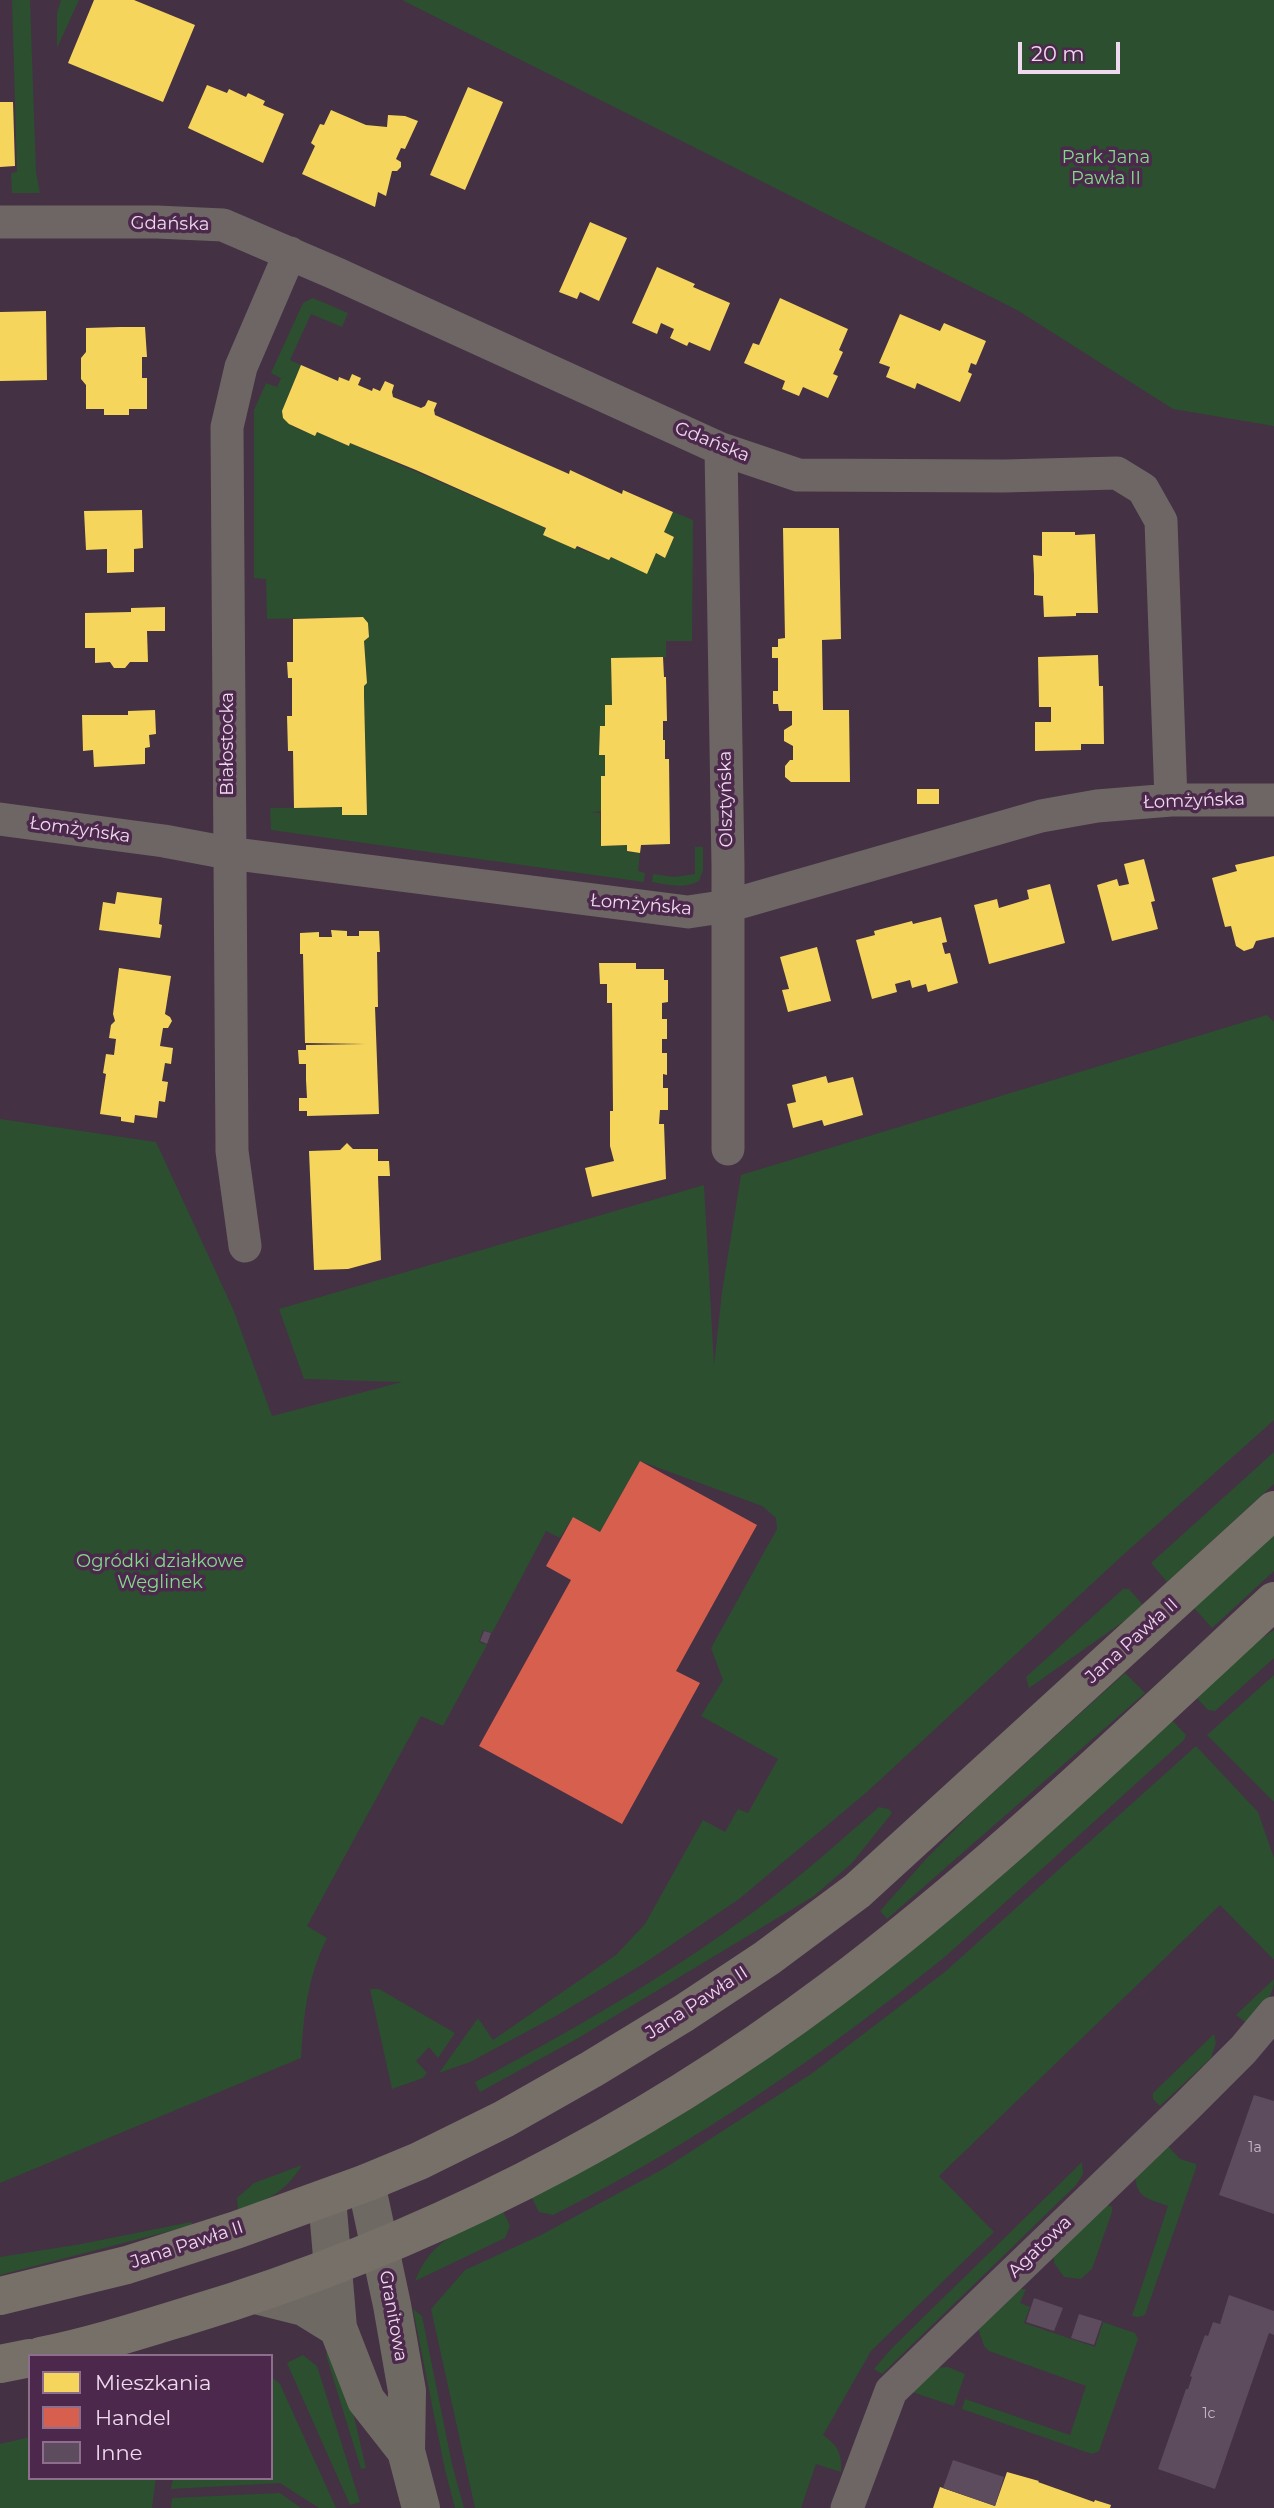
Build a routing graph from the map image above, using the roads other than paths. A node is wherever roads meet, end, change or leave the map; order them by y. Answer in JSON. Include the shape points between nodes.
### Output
{"nodes":[{"id":1,"x":0,"y":222,"type":"edge"},
{"id":2,"x":290,"y":253,"type":"junction"},
{"id":3,"x":720,"y":449,"type":"junction"},
{"id":4,"x":1171,"y":800,"type":"junction"},
{"id":5,"x":1274,"y":800,"type":"edge"},
{"id":6,"x":0,"y":819,"type":"edge"},
{"id":7,"x":229,"y":853,"type":"junction"},
{"id":8,"x":728,"y":906,"type":"junction"},
{"id":9,"x":729,"y":1149,"type":"dead end"},
{"id":10,"x":245,"y":1245,"type":"dead end"},
{"id":11,"x":1274,"y":1510,"type":"edge"},
{"id":12,"x":1274,"y":1601,"type":"edge"},
{"id":13,"x":1274,"y":2013,"type":"edge"},
{"id":14,"x":366,"y":2183,"type":"junction"},
{"id":15,"x":327,"y":2198,"type":"junction"},
{"id":16,"x":380,"y":2246,"type":"junction"},
{"id":17,"x":334,"y":2266,"type":"junction"},
{"id":18,"x":256,"y":2295,"type":"junction"},
{"id":19,"x":0,"y":2296,"type":"edge"},
{"id":20,"x":338,"y":2328,"type":"junction"},
{"id":21,"x":49,"y":2354,"type":"edge"},
{"id":22,"x":28,"y":2358,"type":"edge"},
{"id":23,"x":0,"y":2364,"type":"edge"},
{"id":24,"x":406,"y":2451,"type":"junction"},
{"id":25,"x":421,"y":2508,"type":"edge"},
{"id":26,"x":848,"y":2508,"type":"edge"}],
"edges":[{"from":1,"to":2,"type":"street","name":"Gdańska","via":[[223,225]]},
{"from":2,"to":3,"type":"street","name":"Gdańska"},
{"from":2,"to":7,"type":"street","name":"Białostocka","via":[[241,367],[227,428]]},
{"from":3,"to":4,"type":"street","name":"Gdańska","via":[[798,475],[1117,473],[1143,489],[1161,521]]},
{"from":3,"to":8,"type":"street","name":"Olsztyńska"},
{"from":4,"to":5,"type":"street","name":"Łomżyńska"},
{"from":4,"to":8,"type":"street","name":"Łomżyńska","via":[[1041,816]]},
{"from":6,"to":7,"type":"street","name":"Łomżyńska"},
{"from":7,"to":8,"type":"street","name":"Łomżyńska","via":[[670,911]]},
{"from":7,"to":10,"type":"street","name":"Białostocka","via":[[232,1151]]},
{"from":8,"to":9,"type":"street","name":"Olsztyńska"},
{"from":11,"to":14,"type":"main road","name":"Jana Pawła II","via":[[857,1891],[684,2013],[592,2069],[483,2130]]},
{"from":12,"to":16,"type":"main road","via":[[1002,1849],[831,1990],[697,2083],[612,2133],[510,2188]]},
{"from":13,"to":26,"type":"street","name":"Agatowa","via":[[1243,2050],[891,2391]]},
{"from":14,"to":15,"type":"main road","name":"Jana Pawła II"},
{"from":14,"to":16,"type":"street","name":"Granitowa"},
{"from":15,"to":17,"type":"street","name":"Granitowa"},
{"from":15,"to":19,"type":"main road","name":"Jana Pawła II","via":[[127,2265]]},
{"from":16,"to":17,"type":"main road"},
{"from":16,"to":24,"type":"street","name":"Granitowa","via":[[407,2391]]},
{"from":17,"to":18,"type":"main road"},
{"from":17,"to":20,"type":"street","name":"Granitowa"},
{"from":18,"to":20,"type":"street","via":[[304,2307]]},
{"from":18,"to":21,"type":"main road"},
{"from":20,"to":24,"type":"street","name":"Granitowa","via":[[366,2400]]},
{"from":22,"to":23,"type":"main road"},
{"from":24,"to":25,"type":"street","name":"Granitowa"}]}
